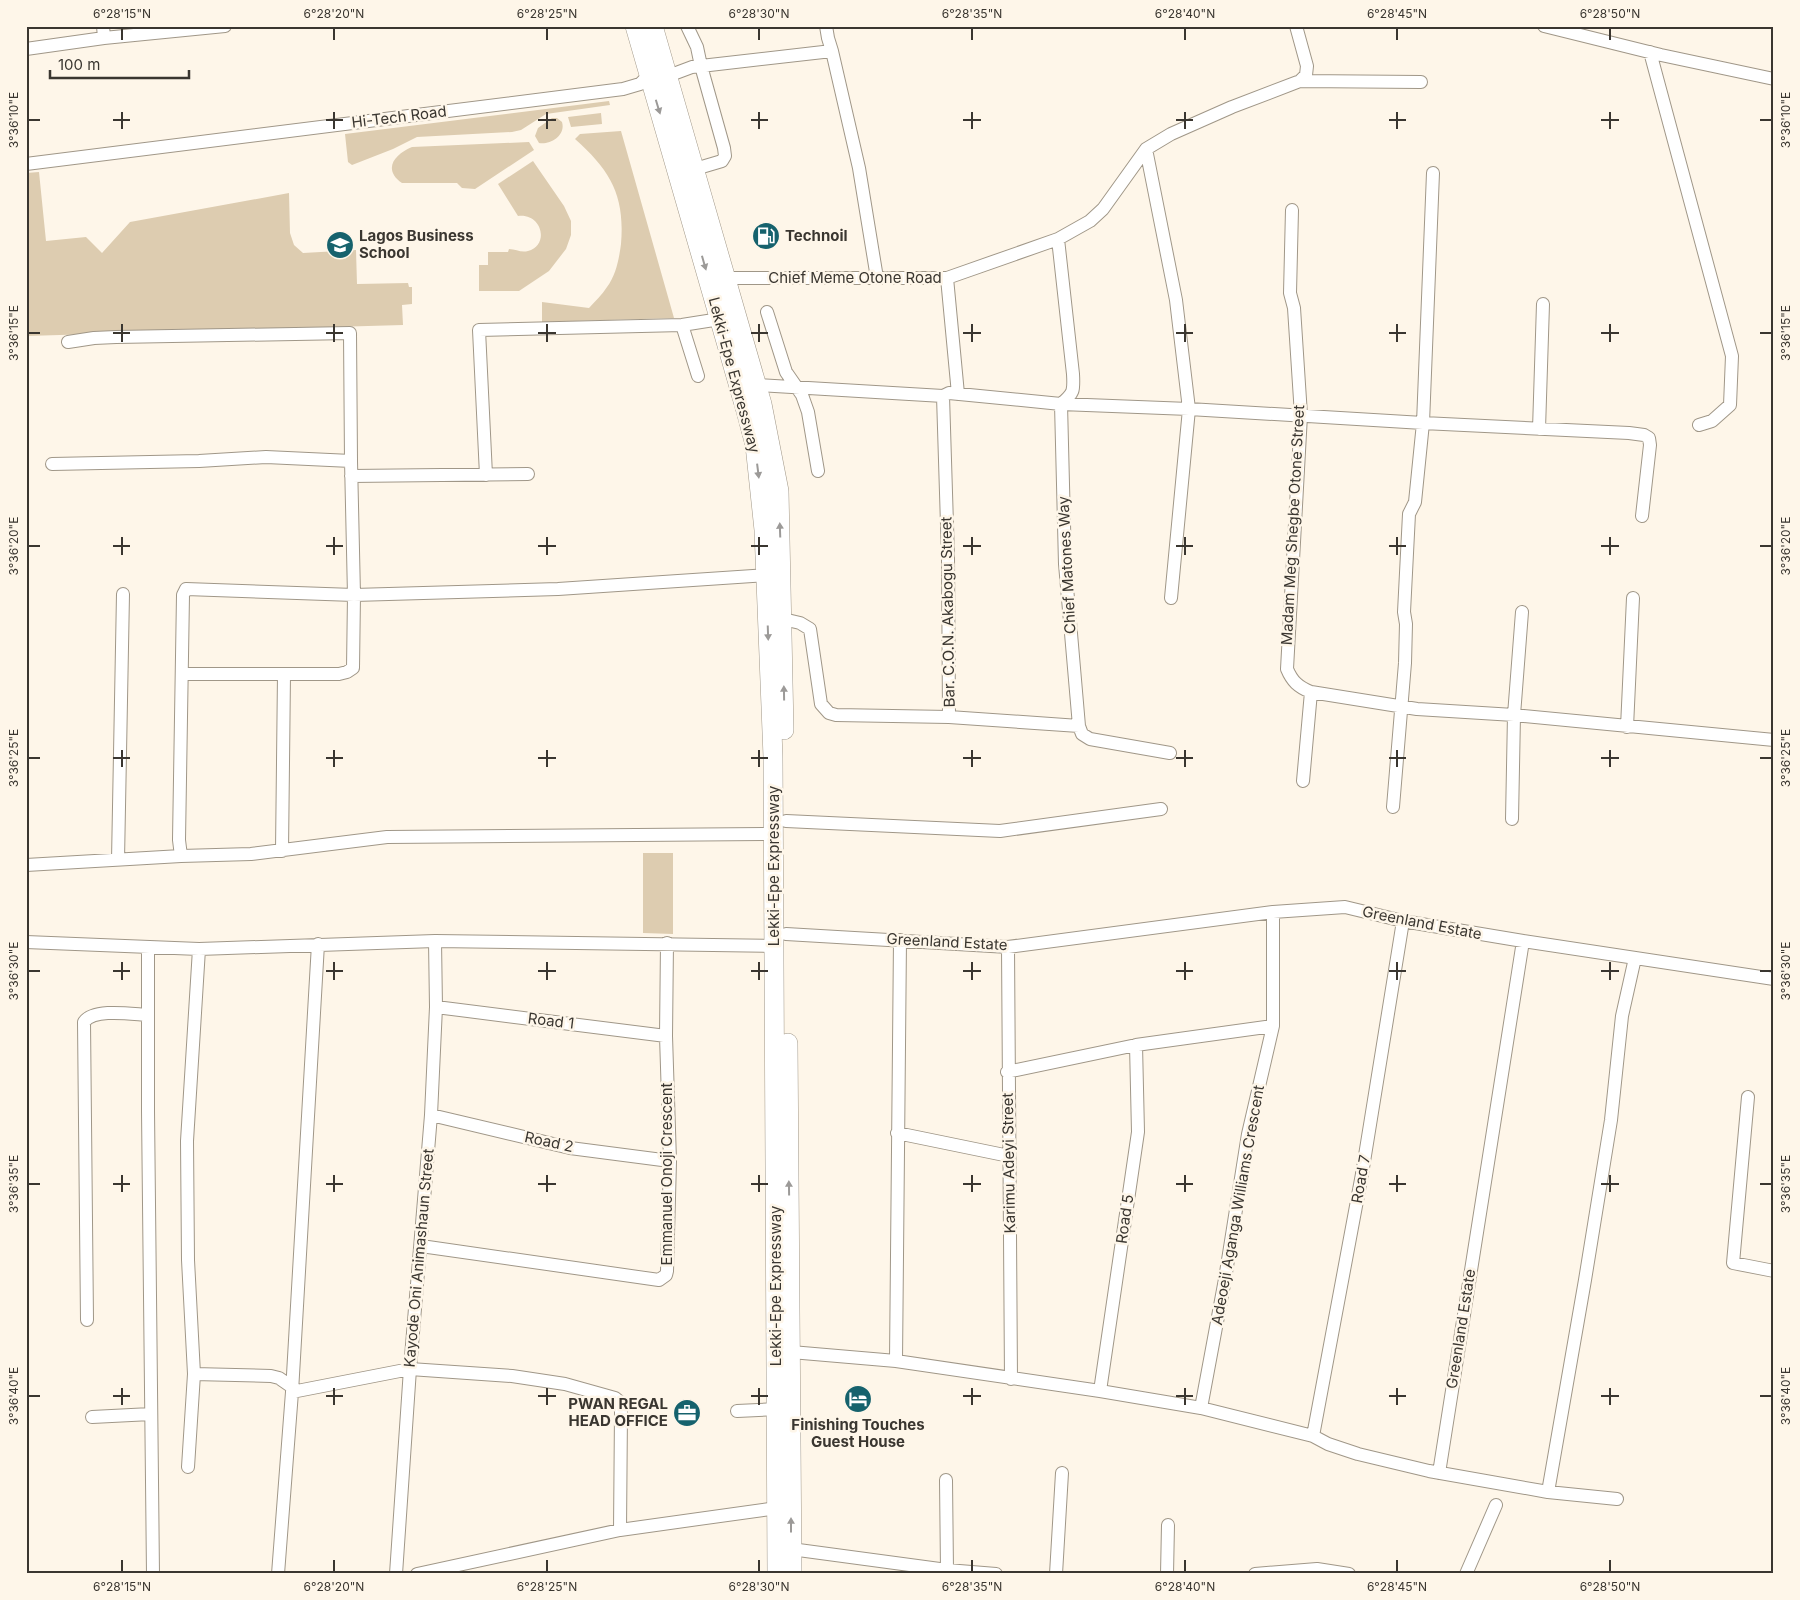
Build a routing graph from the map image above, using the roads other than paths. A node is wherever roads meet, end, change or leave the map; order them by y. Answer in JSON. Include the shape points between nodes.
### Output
{"nodes":[{"id":1,"x":635,"y":26,"type":"edge"},
{"id":2,"x":653,"y":26,"type":"edge"},
{"id":3,"x":687,"y":26,"type":"edge"},
{"id":4,"x":826,"y":26,"type":"edge"},
{"id":5,"x":1296,"y":26,"type":"edge"},
{"id":6,"x":1544,"y":26,"type":"edge"},
{"id":7,"x":219,"y":27,"type":"edge"},
{"id":8,"x":104,"y":32,"type":"edge"},
{"id":9,"x":26,"y":49,"type":"edge"},
{"id":10,"x":832,"y":51,"type":"junction"},
{"id":11,"x":1650,"y":52,"type":"junction"},
{"id":12,"x":702,"y":66,"type":"junction"},
{"id":13,"x":658,"y":76,"type":"junction"},
{"id":14,"x":1774,"y":79,"type":"edge"},
{"id":15,"x":1300,"y":81,"type":"junction"},
{"id":16,"x":1420,"y":82,"type":"dead end"},
{"id":17,"x":1146,"y":149,"type":"junction"},
{"id":18,"x":26,"y":164,"type":"edge"},
{"id":19,"x":695,"y":169,"type":"junction"},
{"id":20,"x":1433,"y":174,"type":"dead end"},
{"id":21,"x":1292,"y":210,"type":"dead end"},
{"id":22,"x":1058,"y":239,"type":"junction"},
{"id":23,"x":726,"y":278,"type":"junction"},
{"id":24,"x":877,"y":278,"type":"junction"},
{"id":25,"x":947,"y":278,"type":"junction"},
{"id":26,"x":1543,"y":304,"type":"dead end"},
{"id":27,"x":768,"y":312,"type":"dead end"},
{"id":28,"x":720,"y":319,"type":"junction"},
{"id":29,"x":682,"y":325,"type":"junction"},
{"id":30,"x":68,"y":342,"type":"dead end"},
{"id":31,"x":698,"y":376,"type":"dead end"},
{"id":32,"x":757,"y":385,"type":"junction"},
{"id":33,"x":797,"y":388,"type":"junction"},
{"id":34,"x":958,"y":394,"type":"junction"},
{"id":35,"x":943,"y":396,"type":"junction"},
{"id":36,"x":1061,"y":404,"type":"junction"},
{"id":37,"x":1189,"y":409,"type":"junction"},
{"id":38,"x":1301,"y":415,"type":"junction"},
{"id":39,"x":1423,"y":424,"type":"junction"},
{"id":40,"x":1699,"y":425,"type":"dead end"},
{"id":41,"x":1539,"y":429,"type":"junction"},
{"id":42,"x":351,"y":461,"type":"junction"},
{"id":43,"x":52,"y":464,"type":"dead end"},
{"id":44,"x":818,"y":471,"type":"dead end"},
{"id":45,"x":528,"y":474,"type":"dead end"},
{"id":46,"x":486,"y":475,"type":"junction"},
{"id":47,"x":351,"y":476,"type":"junction"},
{"id":48,"x":1642,"y":516,"type":"dead end"},
{"id":49,"x":766,"y":575,"type":"junction"},
{"id":50,"x":123,"y":594,"type":"dead end"},
{"id":51,"x":354,"y":595,"type":"junction"},
{"id":52,"x":1171,"y":598,"type":"dead end"},
{"id":53,"x":1633,"y":598,"type":"dead end"},
{"id":54,"x":1522,"y":612,"type":"dead end"},
{"id":55,"x":783,"y":619,"type":"junction"},
{"id":56,"x":183,"y":674,"type":"junction"},
{"id":57,"x":284,"y":674,"type":"junction"},
{"id":58,"x":1305,"y":690,"type":"junction"},
{"id":59,"x":1402,"y":706,"type":"junction"},
{"id":60,"x":1514,"y":716,"type":"junction"},
{"id":61,"x":949,"y":717,"type":"junction"},
{"id":62,"x":1079,"y":726,"type":"junction"},
{"id":63,"x":1627,"y":727,"type":"junction"},
{"id":64,"x":1774,"y":740,"type":"edge"},
{"id":65,"x":1170,"y":752,"type":"dead end"},
{"id":66,"x":1303,"y":781,"type":"dead end"},
{"id":67,"x":1393,"y":808,"type":"dead end"},
{"id":68,"x":1161,"y":809,"type":"dead end"},
{"id":69,"x":1512,"y":819,"type":"dead end"},
{"id":70,"x":780,"y":827,"type":"junction"},
{"id":71,"x":282,"y":850,"type":"junction"},
{"id":72,"x":181,"y":856,"type":"junction"},
{"id":73,"x":118,"y":860,"type":"junction"},
{"id":74,"x":26,"y":864,"type":"edge"},
{"id":75,"x":1273,"y":912,"type":"junction"},
{"id":76,"x":1403,"y":921,"type":"junction"},
{"id":77,"x":780,"y":940,"type":"junction"},
{"id":78,"x":900,"y":940,"type":"junction"},
{"id":79,"x":1523,"y":940,"type":"junction"},
{"id":80,"x":26,"y":942,"type":"edge"},
{"id":81,"x":435,"y":942,"type":"junction"},
{"id":82,"x":318,"y":944,"type":"junction"},
{"id":83,"x":667,"y":944,"type":"junction"},
{"id":84,"x":148,"y":947,"type":"junction"},
{"id":85,"x":1008,"y":947,"type":"junction"},
{"id":86,"x":199,"y":948,"type":"junction"},
{"id":87,"x":1635,"y":958,"type":"junction"},
{"id":88,"x":1774,"y":979,"type":"edge"},
{"id":89,"x":436,"y":1006,"type":"junction"},
{"id":90,"x":148,"y":1015,"type":"junction"},
{"id":91,"x":1273,"y":1026,"type":"junction"},
{"id":92,"x":666,"y":1036,"type":"junction"},
{"id":93,"x":1136,"y":1045,"type":"junction"},
{"id":94,"x":781,"y":1072,"type":"junction"},
{"id":95,"x":1008,"y":1072,"type":"junction"},
{"id":96,"x":1748,"y":1097,"type":"dead end"},
{"id":97,"x":431,"y":1115,"type":"junction"},
{"id":98,"x":897,"y":1134,"type":"junction"},
{"id":99,"x":1009,"y":1156,"type":"junction"},
{"id":100,"x":670,"y":1161,"type":"junction"},
{"id":101,"x":421,"y":1246,"type":"junction"},
{"id":102,"x":1774,"y":1271,"type":"edge"},
{"id":103,"x":87,"y":1320,"type":"dead end"},
{"id":104,"x":791,"y":1352,"type":"junction"},
{"id":105,"x":896,"y":1361,"type":"junction"},
{"id":106,"x":410,"y":1368,"type":"junction"},
{"id":107,"x":194,"y":1374,"type":"junction"},
{"id":108,"x":1011,"y":1379,"type":"junction"},
{"id":109,"x":292,"y":1389,"type":"junction"},
{"id":110,"x":1100,"y":1392,"type":"junction"},
{"id":111,"x":1202,"y":1408,"type":"junction"},
{"id":112,"x":777,"y":1409,"type":"junction"},
{"id":113,"x":737,"y":1411,"type":"dead end"},
{"id":114,"x":152,"y":1414,"type":"junction"},
{"id":115,"x":92,"y":1417,"type":"dead end"},
{"id":116,"x":1313,"y":1436,"type":"junction"},
{"id":117,"x":188,"y":1467,"type":"dead end"},
{"id":118,"x":1062,"y":1473,"type":"dead end"},
{"id":119,"x":1439,"y":1473,"type":"junction"},
{"id":120,"x":946,"y":1480,"type":"dead end"},
{"id":121,"x":1548,"y":1492,"type":"junction"},
{"id":122,"x":1617,"y":1499,"type":"dead end"},
{"id":123,"x":1496,"y":1505,"type":"dead end"},
{"id":124,"x":777,"y":1508,"type":"junction"},
{"id":125,"x":1168,"y":1524,"type":"dead end"},
{"id":126,"x":620,"y":1530,"type":"junction"},
{"id":127,"x":791,"y":1549,"type":"junction"},
{"id":128,"x":947,"y":1570,"type":"junction"},
{"id":129,"x":153,"y":1574,"type":"edge"},
{"id":130,"x":278,"y":1574,"type":"edge"},
{"id":131,"x":396,"y":1574,"type":"edge"},
{"id":132,"x":418,"y":1574,"type":"edge"},
{"id":133,"x":777,"y":1574,"type":"edge"},
{"id":134,"x":792,"y":1574,"type":"edge"},
{"id":135,"x":996,"y":1574,"type":"edge"},
{"id":136,"x":1056,"y":1574,"type":"edge"},
{"id":137,"x":1168,"y":1574,"type":"edge"},
{"id":138,"x":1255,"y":1574,"type":"edge"},
{"id":139,"x":1349,"y":1574,"type":"edge"},
{"id":140,"x":1466,"y":1574,"type":"edge"}],
"edges":[{"from":1,"to":13,"type":"highway","name":"Lekki-Epe Expressway"},
{"from":2,"to":13,"type":"highway","name":"Lekki-Epe Expressway"},
{"from":3,"to":12,"type":"street"},
{"from":4,"to":10,"type":"street"},
{"from":5,"to":15,"type":"street","via":[[1307,66],[1306,75]]},
{"from":6,"to":11,"type":"street"},
{"from":7,"to":8,"type":"street"},
{"from":8,"to":9,"type":"street"},
{"from":10,"to":12,"type":"street","name":"Hi-Tech Road"},
{"from":10,"to":24,"type":"street","via":[[860,168]]},
{"from":11,"to":14,"type":"street"},
{"from":11,"to":40,"type":"street","via":[[1732,356],[1730,405],[1712,421]]},
{"from":12,"to":13,"type":"street","name":"Hi-Tech Road"},
{"from":12,"to":19,"type":"street","via":[[725,156],[722,161]]},
{"from":13,"to":18,"type":"street","name":"Hi-Tech Road","via":[[623,89]]},
{"from":13,"to":19,"type":"highway","name":"Lekki-Epe Expressway"},
{"from":13,"to":28,"type":"highway","name":"Lekki-Epe Expressway","one_way":true},
{"from":15,"to":16,"type":"street"},
{"from":15,"to":17,"type":"street","via":[[1214,115]]},
{"from":17,"to":22,"type":"street","name":"Chief Meme Otone Road","via":[[1103,209],[1090,221]]},
{"from":17,"to":37,"type":"street","via":[[1176,300]]},
{"from":19,"to":23,"type":"highway","name":"Lekki-Epe Expressway"},
{"from":20,"to":39,"type":"street"},
{"from":21,"to":38,"type":"street","name":"Madam Meg Shegbe Otone Street","via":[[1290,293],[1294,308]]},
{"from":22,"to":25,"type":"street","name":"Chief Meme Otone Road"},
{"from":22,"to":36,"type":"street","via":[[1074,386],[1071,396]]},
{"from":23,"to":24,"type":"street","name":"Chief Meme Otone Road"},
{"from":23,"to":32,"type":"highway","name":"Lekki-Epe Expressway"},
{"from":24,"to":25,"type":"street","name":"Chief Meme Otone Road"},
{"from":25,"to":34,"type":"street"},
{"from":26,"to":41,"type":"street"},
{"from":27,"to":33,"type":"street","via":[[786,372]]},
{"from":28,"to":29,"type":"street"},
{"from":28,"to":49,"type":"highway","name":"Lekki-Epe Expressway","one_way":true,"via":[[755,445]]},
{"from":29,"to":31,"type":"street"},
{"from":29,"to":46,"type":"street","via":[[479,330]]},
{"from":30,"to":42,"type":"street","via":[[116,337],[350,333]]},
{"from":32,"to":33,"type":"street"},
{"from":55,"to":32,"type":"highway","name":"Lekki-Epe Expressway","one_way":true,"via":[[779,491]]},
{"from":33,"to":35,"type":"street"},
{"from":33,"to":44,"type":"street","via":[[808,412]]},
{"from":34,"to":35,"type":"street"},
{"from":34,"to":36,"type":"street"},
{"from":35,"to":61,"type":"street","name":"Bar. C.O.N. Akabogu Street"},
{"from":36,"to":37,"type":"street"},
{"from":36,"to":62,"type":"street","name":"Chief Matones Way","via":[[1065,564]]},
{"from":37,"to":38,"type":"street"},
{"from":37,"to":52,"type":"street"},
{"from":38,"to":39,"type":"street"},
{"from":38,"to":58,"type":"street","name":"Madam Meg Shegbe Otone Street","via":[[1286,669],[1291,679]]},
{"from":39,"to":41,"type":"street"},
{"from":39,"to":59,"type":"street","via":[[1415,502],[1409,514]]},
{"from":41,"to":48,"type":"street","via":[[1629,432],[1649,438]]},
{"from":42,"to":43,"type":"street","via":[[266,458]]},
{"from":42,"to":47,"type":"street"},
{"from":45,"to":46,"type":"street"},
{"from":46,"to":47,"type":"street"},
{"from":47,"to":51,"type":"street"},
{"from":49,"to":51,"type":"street","via":[[558,589]]},
{"from":49,"to":70,"type":"highway","name":"Lekki-Epe Expressway","one_way":true,"via":[[773,757]]},
{"from":50,"to":73,"type":"street"},
{"from":51,"to":56,"type":"street","via":[[186,590],[182,595]]},
{"from":51,"to":57,"type":"street","via":[[353,668],[340,674]]},
{"from":53,"to":63,"type":"street"},
{"from":54,"to":60,"type":"street"},
{"from":55,"to":61,"type":"street","via":[[810,629],[821,704],[829,713]]},
{"from":70,"to":55,"type":"highway","name":"Lekki-Epe Expressway","one_way":true},
{"from":56,"to":57,"type":"street"},
{"from":56,"to":72,"type":"street","via":[[179,807]]},
{"from":57,"to":71,"type":"street"},
{"from":58,"to":59,"type":"street"},
{"from":58,"to":66,"type":"street"},
{"from":59,"to":60,"type":"street"},
{"from":59,"to":67,"type":"street"},
{"from":60,"to":63,"type":"street"},
{"from":60,"to":69,"type":"street"},
{"from":61,"to":62,"type":"street","name":"Bar. C.O.N. Akabogu Street"},
{"from":62,"to":65,"type":"street","via":[[1082,734],[1090,739]]},
{"from":63,"to":64,"type":"street"},
{"from":68,"to":70,"type":"street","via":[[1000,831]]},
{"from":70,"to":71,"type":"street","via":[[387,837]]},
{"from":70,"to":77,"type":"highway","name":"Lekki-Epe Expressway"},
{"from":71,"to":72,"type":"street"},
{"from":72,"to":73,"type":"street"},
{"from":73,"to":74,"type":"street"},
{"from":75,"to":76,"type":"street","name":"Greenland Estate","via":[[1345,907]]},
{"from":75,"to":85,"type":"street","name":"Greenland Estate"},
{"from":75,"to":91,"type":"street","name":"Adeoeji Aganga Williams Crescent"},
{"from":76,"to":79,"type":"street","name":"Greenland Estate"},
{"from":76,"to":116,"type":"street","name":"Road 7","via":[[1362,1174]]},
{"from":77,"to":78,"type":"street","name":"Greenland Estate"},
{"from":77,"to":83,"type":"street","name":"Greenland Estate"},
{"from":77,"to":94,"type":"highway","name":"Lekki-Epe Expressway"},
{"from":78,"to":85,"type":"street","name":"Greenland Estate"},
{"from":78,"to":98,"type":"street"},
{"from":79,"to":87,"type":"street"},
{"from":79,"to":119,"type":"street","name":"Greenland Estate"},
{"from":80,"to":84,"type":"street","name":"Greenland Estate"},
{"from":81,"to":82,"type":"street","name":"Greenland Estate"},
{"from":81,"to":83,"type":"street","name":"Greenland Estate"},
{"from":81,"to":89,"type":"street","name":"Kayode Oni Animashaun Street"},
{"from":82,"to":86,"type":"street","name":"Greenland Estate"},
{"from":82,"to":109,"type":"street"},
{"from":83,"to":92,"type":"street","name":"Emmanuel Onoji Crescent"},
{"from":84,"to":86,"type":"street","name":"Greenland Estate"},
{"from":84,"to":90,"type":"street"},
{"from":85,"to":95,"type":"street","name":"Karimu Adeyi Street"},
{"from":86,"to":107,"type":"street","via":[[187,1140],[188,1260]]},
{"from":87,"to":88,"type":"street"},
{"from":87,"to":121,"type":"street","via":[[1626,990],[1611,1120]]},
{"from":89,"to":92,"type":"street","name":"Road 1"},
{"from":89,"to":97,"type":"street","name":"Kayode Oni Animashaun Street"},
{"from":90,"to":103,"type":"street","via":[[92,1014],[84,1022]]},
{"from":90,"to":114,"type":"street"},
{"from":91,"to":93,"type":"street"},
{"from":91,"to":111,"type":"street","name":"Adeoeji Aganga Williams Crescent","via":[[1248,1134]]},
{"from":92,"to":100,"type":"street","name":"Emmanuel Onoji Crescent"},
{"from":93,"to":95,"type":"street"},
{"from":93,"to":110,"type":"street","name":"Road 5","via":[[1138,1132]]},
{"from":104,"to":94,"type":"highway","name":"Lekki-Epe Expressway","one_way":true},
{"from":94,"to":112,"type":"highway","name":"Lekki-Epe Expressway"},
{"from":95,"to":99,"type":"street","name":"Karimu Adeyi Street"},
{"from":96,"to":102,"type":"street","via":[[1733,1264]]},
{"from":97,"to":100,"type":"street","name":"Road 2","via":[[570,1148]]},
{"from":97,"to":101,"type":"street","name":"Kayode Oni Animashaun Street"},
{"from":98,"to":99,"type":"street"},
{"from":98,"to":105,"type":"street"},
{"from":99,"to":108,"type":"street","name":"Karimu Adeyi Street"},
{"from":100,"to":101,"type":"street","name":"Emmanuel Onoji Crescent","via":[[667,1271],[659,1280]]},
{"from":101,"to":106,"type":"street","name":"Kayode Oni Animashaun Street"},
{"from":104,"to":105,"type":"street"},
{"from":127,"to":104,"type":"highway","name":"Lekki-Epe Expressway","one_way":true},
{"from":105,"to":108,"type":"street"},
{"from":106,"to":109,"type":"street"},
{"from":106,"to":126,"type":"street","via":[[512,1376],[565,1384],[615,1398],[620,1402],[621,1412]]},
{"from":106,"to":131,"type":"street","name":"Kayode Oni Animashaun Street"},
{"from":107,"to":109,"type":"street","via":[[270,1376],[279,1378]]},
{"from":107,"to":117,"type":"street"},
{"from":108,"to":110,"type":"street"},
{"from":109,"to":130,"type":"street"},
{"from":110,"to":111,"type":"street"},
{"from":111,"to":116,"type":"street"},
{"from":112,"to":113,"type":"street"},
{"from":112,"to":124,"type":"highway","name":"Lekki-Epe Expressway"},
{"from":114,"to":115,"type":"street"},
{"from":114,"to":129,"type":"street"},
{"from":116,"to":119,"type":"street","via":[[1358,1454]]},
{"from":118,"to":136,"type":"street"},
{"from":119,"to":121,"type":"street"},
{"from":120,"to":128,"type":"street"},
{"from":121,"to":122,"type":"street"},
{"from":123,"to":140,"type":"street"},
{"from":124,"to":126,"type":"street"},
{"from":124,"to":133,"type":"highway","name":"Lekki-Epe Expressway"},
{"from":125,"to":137,"type":"street"},
{"from":126,"to":132,"type":"street"},
{"from":127,"to":128,"type":"street"},
{"from":127,"to":134,"type":"highway","name":"Lekki-Epe Expressway"},
{"from":128,"to":135,"type":"street"},
{"from":138,"to":139,"type":"street","via":[[1317,1569]]}]}
